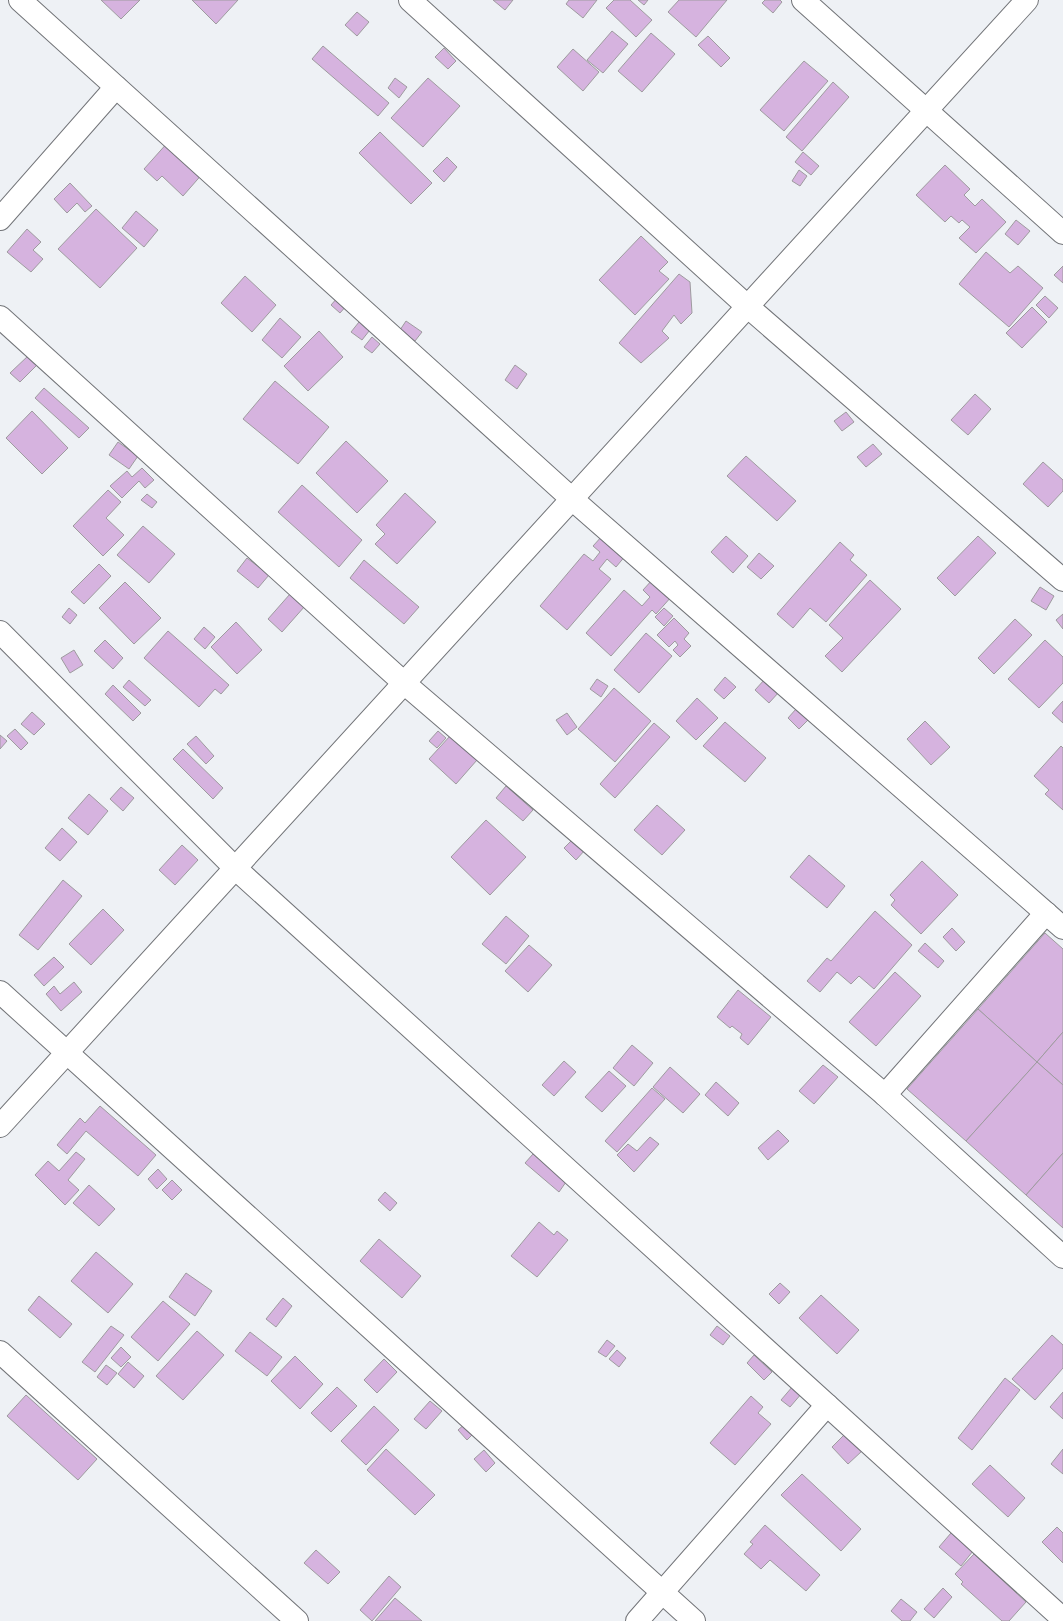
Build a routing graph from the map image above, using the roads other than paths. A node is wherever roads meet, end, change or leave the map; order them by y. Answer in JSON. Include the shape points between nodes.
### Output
{"nodes":[{"id":1,"x":20,"y":0,"type":"edge"},
{"id":2,"x":410,"y":0,"type":"edge"},
{"id":3,"x":803,"y":0,"type":"edge"},
{"id":4,"x":1027,"y":0,"type":"edge"},
{"id":5,"x":116,"y":87,"type":"junction"},
{"id":6,"x":926,"y":111,"type":"junction"},
{"id":7,"x":0,"y":219,"type":"edge"},
{"id":8,"x":1063,"y":233,"type":"edge"},
{"id":9,"x":747,"y":306,"type":"junction"},
{"id":10,"x":0,"y":317,"type":"edge"},
{"id":11,"x":572,"y":499,"type":"junction"},
{"id":12,"x":1063,"y":580,"type":"edge"},
{"id":13,"x":0,"y":632,"type":"edge"},
{"id":14,"x":404,"y":682,"type":"junction"},
{"id":15,"x":235,"y":868,"type":"junction"},
{"id":16,"x":1046,"y":913,"type":"junction"},
{"id":17,"x":1063,"y":928,"type":"edge"},
{"id":18,"x":0,"y":992,"type":"edge"},
{"id":19,"x":67,"y":1052,"type":"junction"},
{"id":20,"x":885,"y":1095,"type":"junction"},
{"id":21,"x":0,"y":1126,"type":"edge"},
{"id":22,"x":1063,"y":1257,"type":"edge"},
{"id":23,"x":0,"y":1352,"type":"edge"},
{"id":24,"x":827,"y":1405,"type":"junction"},
{"id":25,"x":662,"y":1593,"type":"junction"},
{"id":26,"x":1063,"y":1619,"type":"edge"},
{"id":27,"x":297,"y":1621,"type":"edge"},
{"id":28,"x":637,"y":1621,"type":"edge"},
{"id":29,"x":694,"y":1621,"type":"edge"}],
"edges":[{"from":1,"to":5,"type":"street"},
{"from":2,"to":9,"type":"street"},
{"from":3,"to":6,"type":"street"},
{"from":4,"to":6,"type":"street"},
{"from":5,"to":7,"type":"street"},
{"from":5,"to":11,"type":"street"},
{"from":6,"to":8,"type":"street"},
{"from":6,"to":9,"type":"street"},
{"from":9,"to":11,"type":"street"},
{"from":9,"to":12,"type":"street"},
{"from":10,"to":14,"type":"street"},
{"from":11,"to":14,"type":"street"},
{"from":11,"to":16,"type":"street"},
{"from":13,"to":15,"type":"street"},
{"from":14,"to":15,"type":"street"},
{"from":14,"to":20,"type":"street"},
{"from":15,"to":19,"type":"street"},
{"from":15,"to":24,"type":"street"},
{"from":16,"to":17,"type":"street"},
{"from":16,"to":20,"type":"street"},
{"from":18,"to":19,"type":"street"},
{"from":19,"to":21,"type":"street"},
{"from":19,"to":25,"type":"street"},
{"from":20,"to":22,"type":"street"},
{"from":23,"to":27,"type":"street"},
{"from":24,"to":25,"type":"street"},
{"from":24,"to":26,"type":"street"},
{"from":25,"to":28,"type":"street"},
{"from":25,"to":29,"type":"street"}]}
